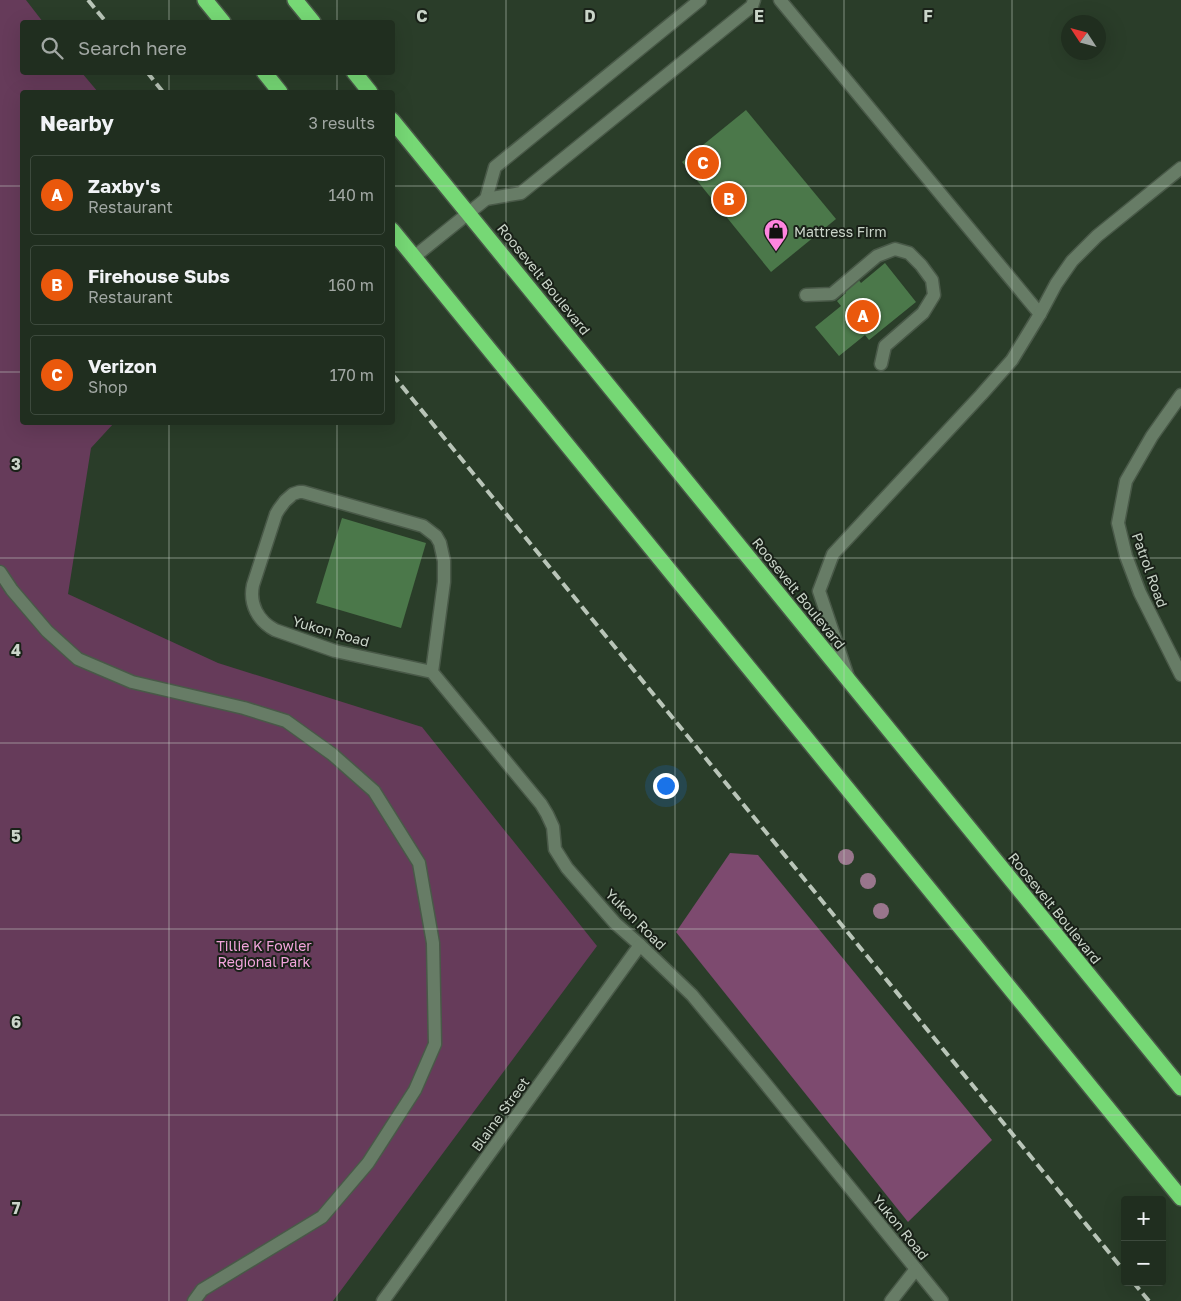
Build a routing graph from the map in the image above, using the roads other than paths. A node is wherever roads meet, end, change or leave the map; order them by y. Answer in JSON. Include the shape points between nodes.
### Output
{"nodes":[{"id":1,"x":205,"y":0,"type":"edge"},
{"id":2,"x":295,"y":0,"type":"edge"},
{"id":3,"x":700,"y":0,"type":"edge"},
{"id":4,"x":754,"y":0,"type":"edge"},
{"id":5,"x":780,"y":0,"type":"edge"},
{"id":6,"x":221,"y":20,"type":"edge"},
{"id":7,"x":311,"y":20,"type":"edge"},
{"id":8,"x":266,"y":75,"type":"edge"},
{"id":9,"x":356,"y":75,"type":"edge"},
{"id":10,"x":278,"y":90,"type":"edge"},
{"id":11,"x":368,"y":90,"type":"edge"},
{"id":12,"x":395,"y":124,"type":"edge"},
{"id":13,"x":1181,"y":168,"type":"edge"},
{"id":14,"x":486,"y":199,"type":"junction"},
{"id":15,"x":469,"y":214,"type":"junction"},
{"id":16,"x":395,"y":234,"type":"edge"},
{"id":17,"x":414,"y":257,"type":"junction"},
{"id":18,"x":806,"y":295,"type":"dead end"},
{"id":19,"x":1040,"y":314,"type":"junction"},
{"id":20,"x":881,"y":364,"type":"dead end"},
{"id":21,"x":1181,"y":395,"type":"edge"},
{"id":22,"x":0,"y":572,"type":"edge"},
{"id":23,"x":432,"y":672,"type":"junction"},
{"id":24,"x":1181,"y":676,"type":"edge"},
{"id":25,"x":849,"y":680,"type":"junction"},
{"id":26,"x":640,"y":945,"type":"junction"},
{"id":27,"x":1181,"y":1088,"type":"edge"},
{"id":28,"x":1181,"y":1198,"type":"edge"},
{"id":29,"x":916,"y":1269,"type":"junction"},
{"id":30,"x":194,"y":1301,"type":"edge"},
{"id":31,"x":383,"y":1301,"type":"edge"},
{"id":32,"x":891,"y":1301,"type":"edge"},
{"id":33,"x":942,"y":1301,"type":"edge"}],
"edges":[{"from":1,"to":6,"type":"highway"},
{"from":2,"to":7,"type":"highway"},
{"from":3,"to":14,"type":"street","via":[[495,167]]},
{"from":4,"to":14,"type":"street","via":[[752,6],[734,22],[521,193]]},
{"from":5,"to":19,"type":"street"},
{"from":8,"to":10,"type":"highway"},
{"from":9,"to":11,"type":"highway"},
{"from":12,"to":15,"type":"highway","name":"Roosevelt Boulevard"},
{"from":13,"to":19,"type":"street","via":[[1097,236],[1072,261]]},
{"from":14,"to":15,"type":"street"},
{"from":15,"to":17,"type":"street"},
{"from":15,"to":25,"type":"highway","name":"Roosevelt Boulevard"},
{"from":16,"to":17,"type":"highway"},
{"from":17,"to":28,"type":"highway"},
{"from":18,"to":20,"type":"street","via":[[832,294],[877,256],[895,249],[909,253],[932,280],[934,295],[923,313],[885,346]]},
{"from":19,"to":25,"type":"street","via":[[1012,360],[833,554],[820,591]]},
{"from":21,"to":24,"type":"street","name":"Patrol Road","via":[[1126,481],[1118,522],[1140,593]]},
{"from":22,"to":30,"type":"street","via":[[48,631],[78,659],[132,682],[286,721],[332,754],[374,791],[420,863],[433,943],[435,1044],[415,1090],[368,1163],[322,1217],[202,1290]]},
{"from":23,"to":23,"type":"street","name":"Yukon Road","via":[[335,650],[275,630],[263,622],[255,611],[252,588],[276,514],[293,494],[303,492],[423,526],[436,536],[443,552],[444,582]]},
{"from":23,"to":26,"type":"street","name":"Yukon Road","via":[[541,804],[552,827],[555,849],[567,868],[615,923]]},
{"from":25,"to":27,"type":"highway","name":"Roosevelt Boulevard"},
{"from":26,"to":29,"type":"street","name":"Yukon Road","via":[[692,995]]},
{"from":26,"to":31,"type":"street","name":"Blaine Street"},
{"from":29,"to":32,"type":"street"},
{"from":29,"to":33,"type":"street","name":"Yukon Road"}]}
